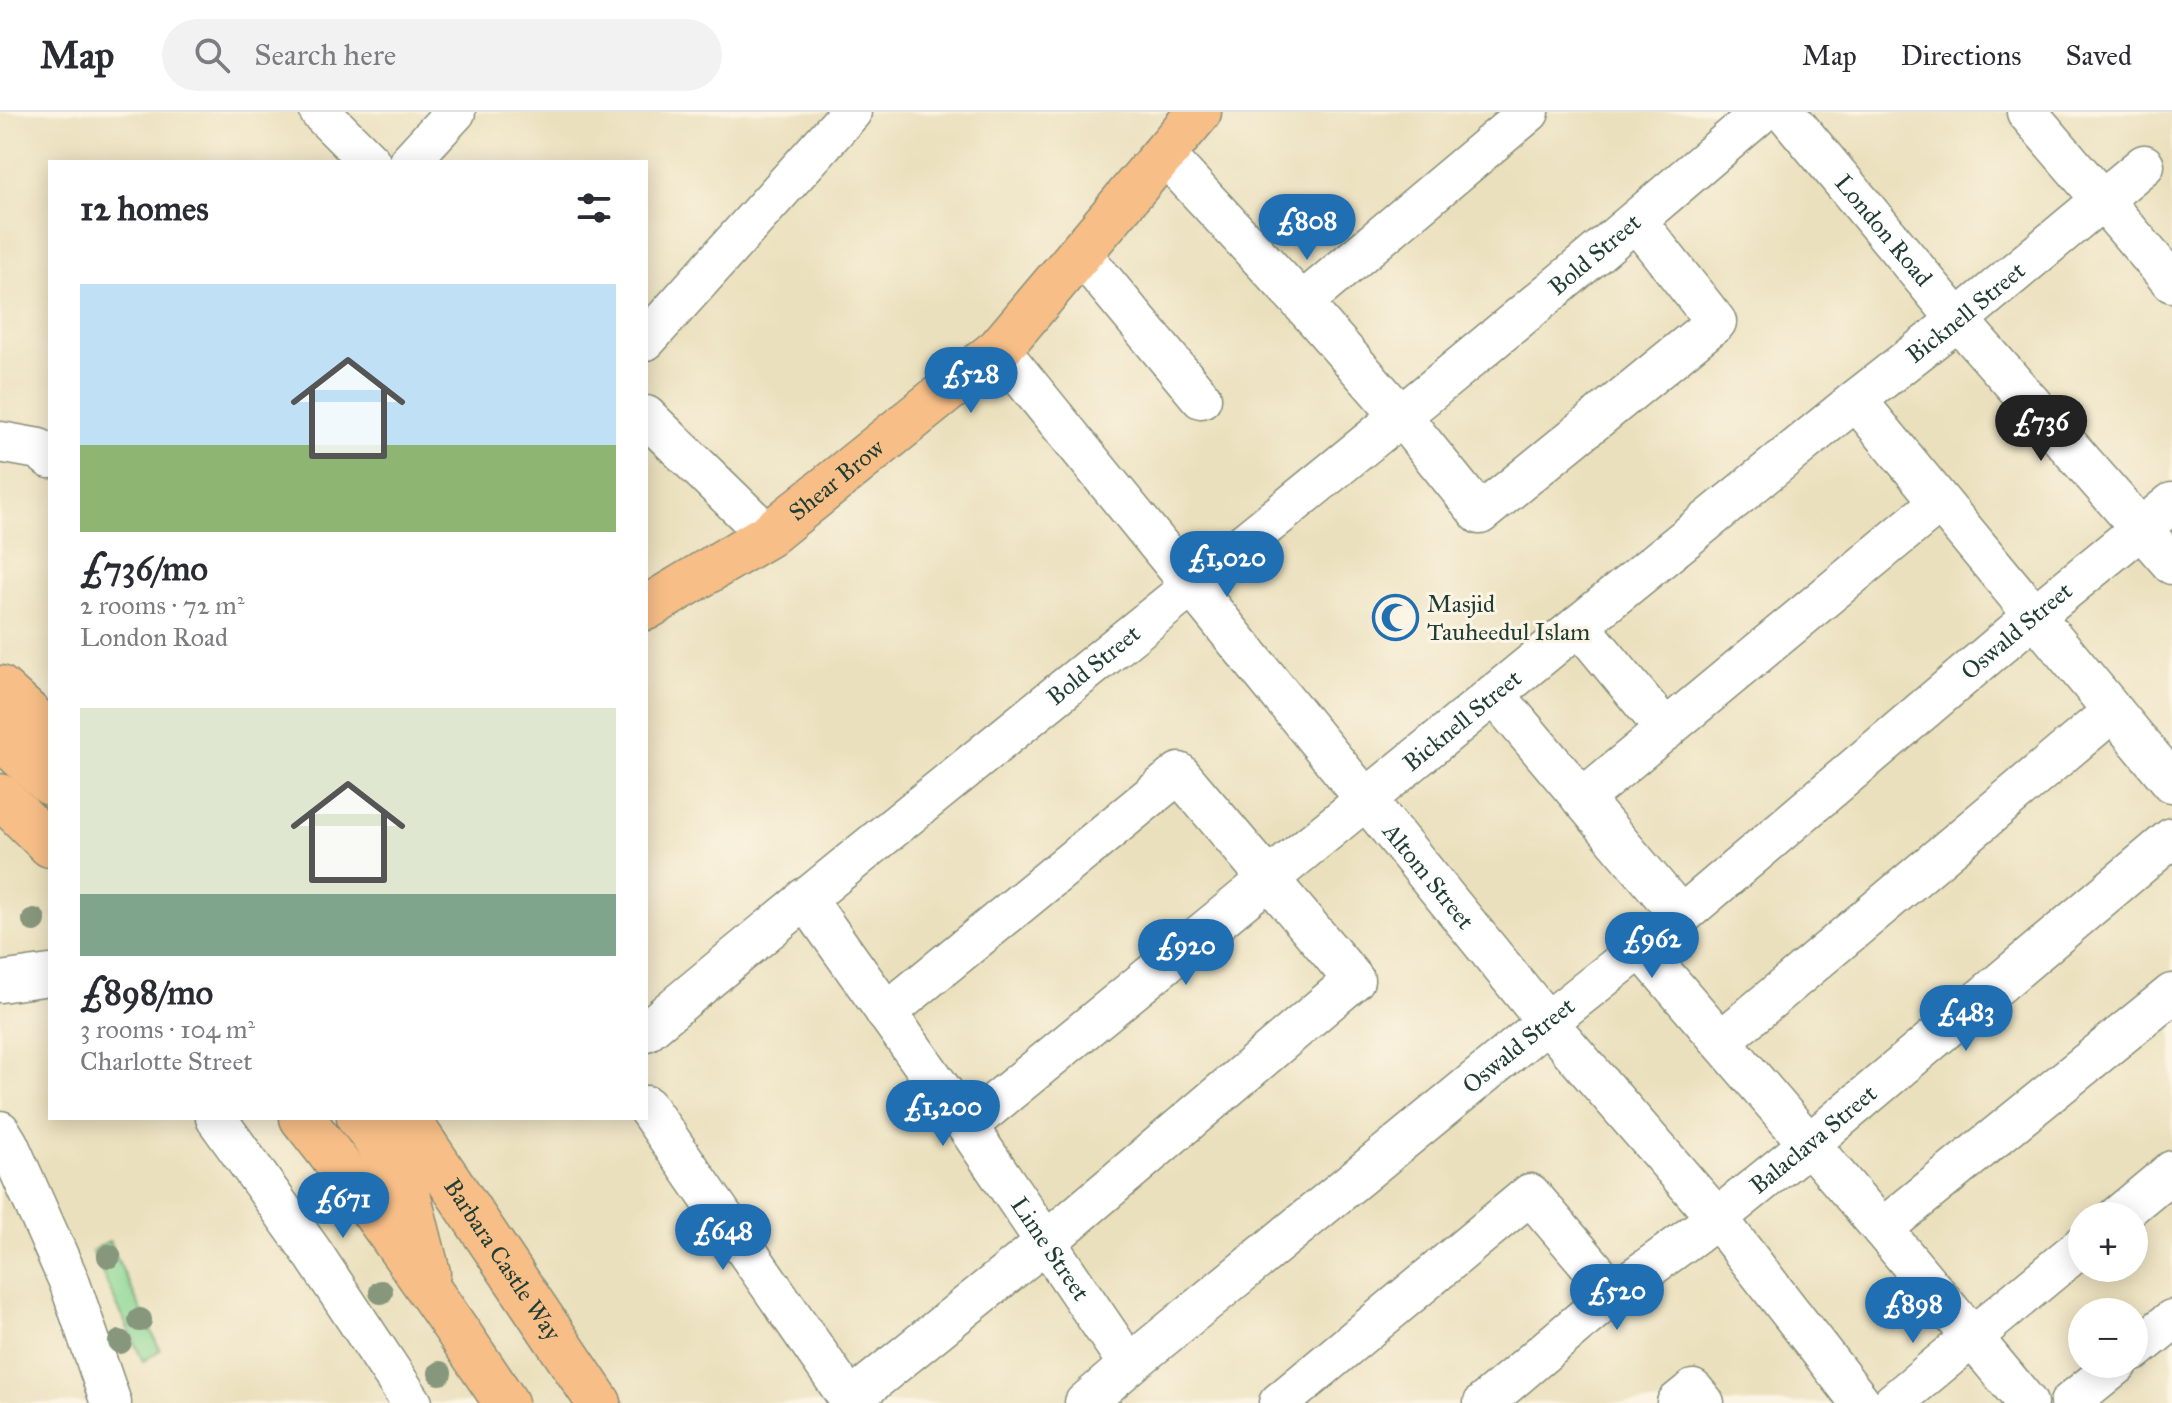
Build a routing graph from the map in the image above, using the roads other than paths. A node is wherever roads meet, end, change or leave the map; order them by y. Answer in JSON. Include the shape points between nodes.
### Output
{"nodes":[{"id":1,"x":320,"y":112,"type":"edge"},
{"id":2,"x":455,"y":112,"type":"edge"},
{"id":3,"x":851,"y":112,"type":"edge"},
{"id":4,"x":1199,"y":112,"type":"edge"},
{"id":5,"x":1529,"y":112,"type":"edge"},
{"id":6,"x":1762,"y":112,"type":"edge"},
{"id":7,"x":1785,"y":112,"type":"edge"},
{"id":8,"x":2027,"y":112,"type":"edge"},
{"id":9,"x":1164,"y":154,"type":"junction"},
{"id":10,"x":368,"y":160,"type":"edge"},
{"id":11,"x":411,"y":160,"type":"edge"},
{"id":12,"x":2144,"y":165,"type":"dead end"},
{"id":13,"x":2101,"y":199,"type":"junction"},
{"id":14,"x":1636,"y":221,"type":"junction"},
{"id":15,"x":1081,"y":254,"type":"junction"},
{"id":16,"x":2172,"y":282,"type":"edge"},
{"id":17,"x":1302,"y":303,"type":"junction"},
{"id":18,"x":1958,"y":320,"type":"junction"},
{"id":19,"x":648,"y":338,"type":"edge"},
{"id":20,"x":999,"y":349,"type":"junction"},
{"id":21,"x":1201,"y":398,"type":"dead end"},
{"id":22,"x":1856,"y":400,"type":"junction"},
{"id":23,"x":1400,"y":415,"type":"junction"},
{"id":24,"x":648,"y":418,"type":"edge"},
{"id":25,"x":0,"y":442,"type":"edge"},
{"id":26,"x":48,"y":456,"type":"edge"},
{"id":27,"x":1940,"y":502,"type":"junction"},
{"id":28,"x":2172,"y":503,"type":"edge"},
{"id":29,"x":2142,"y":529,"type":"junction"},
{"id":30,"x":768,"y":535,"type":"junction"},
{"id":31,"x":2172,"y":564,"type":"edge"},
{"id":32,"x":1192,"y":586,"type":"junction"},
{"id":33,"x":648,"y":607,"type":"edge"},
{"id":34,"x":2035,"y":615,"type":"junction"},
{"id":35,"x":1579,"y":625,"type":"junction"},
{"id":36,"x":0,"y":688,"type":"edge"},
{"id":37,"x":1494,"y":694,"type":"junction"},
{"id":38,"x":2113,"y":711,"type":"junction"},
{"id":39,"x":1666,"y":730,"type":"junction"},
{"id":40,"x":48,"y":731,"type":"edge"},
{"id":41,"x":0,"y":737,"type":"edge"},
{"id":42,"x":48,"y":781,"type":"edge"},
{"id":43,"x":2172,"y":782,"type":"edge"},
{"id":44,"x":3,"y":799,"type":"edge"},
{"id":45,"x":1582,"y":799,"type":"junction"},
{"id":46,"x":1366,"y":800,"type":"junction"},
{"id":47,"x":2172,"y":838,"type":"edge"},
{"id":48,"x":48,"y":843,"type":"edge"},
{"id":49,"x":1268,"y":878,"type":"junction"},
{"id":50,"x":805,"y":898,"type":"junction"},
{"id":51,"x":1681,"y":916,"type":"junction"},
{"id":52,"x":1641,"y":948,"type":"junction"},
{"id":53,"x":48,"y":975,"type":"edge"},
{"id":54,"x":0,"y":982,"type":"edge"},
{"id":55,"x":2172,"y":994,"type":"edge"},
{"id":56,"x":886,"y":1013,"type":"junction"},
{"id":57,"x":1547,"y":1022,"type":"junction"},
{"id":58,"x":648,"y":1029,"type":"edge"},
{"id":59,"x":1721,"y":1041,"type":"junction"},
{"id":60,"x":648,"y":1109,"type":"edge"},
{"id":61,"x":217,"y":1120,"type":"edge"},
{"id":62,"x":304,"y":1120,"type":"edge"},
{"id":63,"x":360,"y":1120,"type":"edge"},
{"id":64,"x":407,"y":1120,"type":"edge"},
{"id":65,"x":967,"y":1126,"type":"junction"},
{"id":66,"x":0,"y":1131,"type":"edge"},
{"id":67,"x":1809,"y":1144,"type":"junction"},
{"id":68,"x":2172,"y":1171,"type":"edge"},
{"id":69,"x":2135,"y":1202,"type":"edge"},
{"id":70,"x":1717,"y":1218,"type":"junction"},
{"id":71,"x":1882,"y":1229,"type":"junction"},
{"id":72,"x":1046,"y":1242,"type":"junction"},
{"id":73,"x":2068,"y":1258,"type":"edge"},
{"id":74,"x":1614,"y":1293,"type":"junction"},
{"id":75,"x":433,"y":1295,"type":"junction"},
{"id":76,"x":2172,"y":1320,"type":"edge"},
{"id":77,"x":1973,"y":1336,"type":"junction"},
{"id":78,"x":2148,"y":1340,"type":"edge"},
{"id":79,"x":1129,"y":1365,"type":"junction"},
{"id":80,"x":2101,"y":1378,"type":"edge"},
{"id":81,"x":851,"y":1402,"type":"edge"},
{"id":82,"x":111,"y":1403,"type":"edge"},
{"id":83,"x":412,"y":1403,"type":"edge"},
{"id":84,"x":506,"y":1403,"type":"edge"},
{"id":85,"x":599,"y":1403,"type":"edge"},
{"id":86,"x":1085,"y":1403,"type":"edge"},
{"id":87,"x":1279,"y":1403,"type":"edge"},
{"id":88,"x":1484,"y":1403,"type":"edge"},
{"id":89,"x":1677,"y":1403,"type":"edge"},
{"id":90,"x":1704,"y":1403,"type":"edge"},
{"id":91,"x":1861,"y":1403,"type":"edge"},
{"id":92,"x":1893,"y":1403,"type":"edge"},
{"id":93,"x":2027,"y":1403,"type":"edge"},
{"id":94,"x":2070,"y":1403,"type":"edge"}],
"edges":[{"from":1,"to":10,"type":"street"},
{"from":2,"to":11,"type":"street"},
{"from":3,"to":19,"type":"street"},
{"from":4,"to":9,"type":"main road","name":"Shear Brow"},
{"from":5,"to":17,"type":"street"},
{"from":6,"to":14,"type":"street","name":"Bold Street"},
{"from":7,"to":18,"type":"street","name":"London Road"},
{"from":8,"to":13,"type":"street"},
{"from":9,"to":15,"type":"main road","name":"Shear Brow"},
{"from":9,"to":17,"type":"street"},
{"from":12,"to":13,"type":"street","name":"Bicknell Street"},
{"from":13,"to":16,"type":"street"},
{"from":13,"to":18,"type":"street","name":"Bicknell Street"},
{"from":14,"to":23,"type":"street","name":"Bold Street"},
{"from":14,"to":23,"type":"street","via":[[1716,322],[1480,514]]},
{"from":15,"to":20,"type":"main road","name":"Shear Brow"},
{"from":15,"to":21,"type":"street"},
{"from":17,"to":23,"type":"street"},
{"from":18,"to":22,"type":"street","name":"Bicknell Street"},
{"from":18,"to":29,"type":"street","name":"London Road"},
{"from":20,"to":30,"type":"main road","name":"Shear Brow"},
{"from":20,"to":32,"type":"street","name":"Altom Street"},
{"from":22,"to":27,"type":"street"},
{"from":22,"to":35,"type":"street","name":"Bicknell Street"},
{"from":23,"to":32,"type":"street","name":"Bold Street"},
{"from":24,"to":30,"type":"street"},
{"from":25,"to":26,"type":"street","via":[[39,449]]},
{"from":27,"to":34,"type":"street"},
{"from":27,"to":39,"type":"street"},
{"from":28,"to":29,"type":"street","name":"Oswald Street"},
{"from":29,"to":31,"type":"street","name":"London Road"},
{"from":29,"to":34,"type":"street","name":"Oswald Street"},
{"from":30,"to":33,"type":"main road","name":"Shear Brow"},
{"from":32,"to":46,"type":"street","name":"Altom Street"},
{"from":32,"to":50,"type":"street","name":"Bold Street"},
{"from":34,"to":38,"type":"street"},
{"from":34,"to":51,"type":"street","name":"Oswald Street"},
{"from":35,"to":37,"type":"street","name":"Bicknell Street"},
{"from":35,"to":39,"type":"street"},
{"from":36,"to":40,"type":"main road"},
{"from":37,"to":45,"type":"street"},
{"from":37,"to":46,"type":"street","name":"Bicknell Street"},
{"from":38,"to":43,"type":"street"},
{"from":38,"to":59,"type":"street"},
{"from":39,"to":45,"type":"street"},
{"from":41,"to":42,"type":"main road"},
{"from":44,"to":48,"type":"main road"},
{"from":45,"to":51,"type":"street"},
{"from":46,"to":49,"type":"street","name":"Bicknell Street"},
{"from":46,"to":57,"type":"street","name":"Altom Street"},
{"from":47,"to":67,"type":"street","name":"Balaclava Street"},
{"from":49,"to":56,"type":"street","via":[[1179,773]]},
{"from":49,"to":65,"type":"street","name":"Bicknell Street"},
{"from":49,"to":72,"type":"street","via":[[1354,980]]},
{"from":50,"to":56,"type":"street","name":"Lime Street"},
{"from":50,"to":58,"type":"street","name":"Bold Street"},
{"from":51,"to":52,"type":"street","name":"Oswald Street"},
{"from":52,"to":57,"type":"street","name":"Oswald Street"},
{"from":52,"to":59,"type":"street"},
{"from":53,"to":54,"type":"street"},
{"from":55,"to":71,"type":"street"},
{"from":56,"to":65,"type":"street","name":"Lime Street"},
{"from":57,"to":70,"type":"street","name":"Altom Street"},
{"from":57,"to":79,"type":"street","name":"Oswald Street"},
{"from":59,"to":67,"type":"street"},
{"from":60,"to":81,"type":"street"},
{"from":61,"to":83,"type":"street"},
{"from":62,"to":75,"type":"main road"},
{"from":63,"to":75,"type":"main road","via":[[407,1190]]},
{"from":64,"to":85,"type":"main road","name":"Barbara Castle Way"},
{"from":65,"to":72,"type":"street","name":"Lime Street"},
{"from":66,"to":82,"type":"street","via":[[69,1281]]},
{"from":67,"to":70,"type":"street","name":"Balaclava Street"},
{"from":67,"to":71,"type":"street"},
{"from":68,"to":69,"type":"street"},
{"from":70,"to":74,"type":"street","name":"Balaclava Street"},
{"from":70,"to":91,"type":"street","name":"Altom Street"},
{"from":71,"to":77,"type":"street"},
{"from":72,"to":79,"type":"street","name":"Lime Street"},
{"from":72,"to":81,"type":"street"},
{"from":73,"to":77,"type":"street"},
{"from":74,"to":87,"type":"street","via":[[1530,1194]]},
{"from":74,"to":88,"type":"street","name":"Balaclava Street"},
{"from":75,"to":84,"type":"main road"},
{"from":76,"to":78,"type":"street"},
{"from":77,"to":92,"type":"street"},
{"from":77,"to":93,"type":"street"},
{"from":79,"to":86,"type":"street","name":"Oswald Street"},
{"from":80,"to":94,"type":"street"},
{"from":89,"to":90,"type":"street","via":[[1693,1390]]}]}
